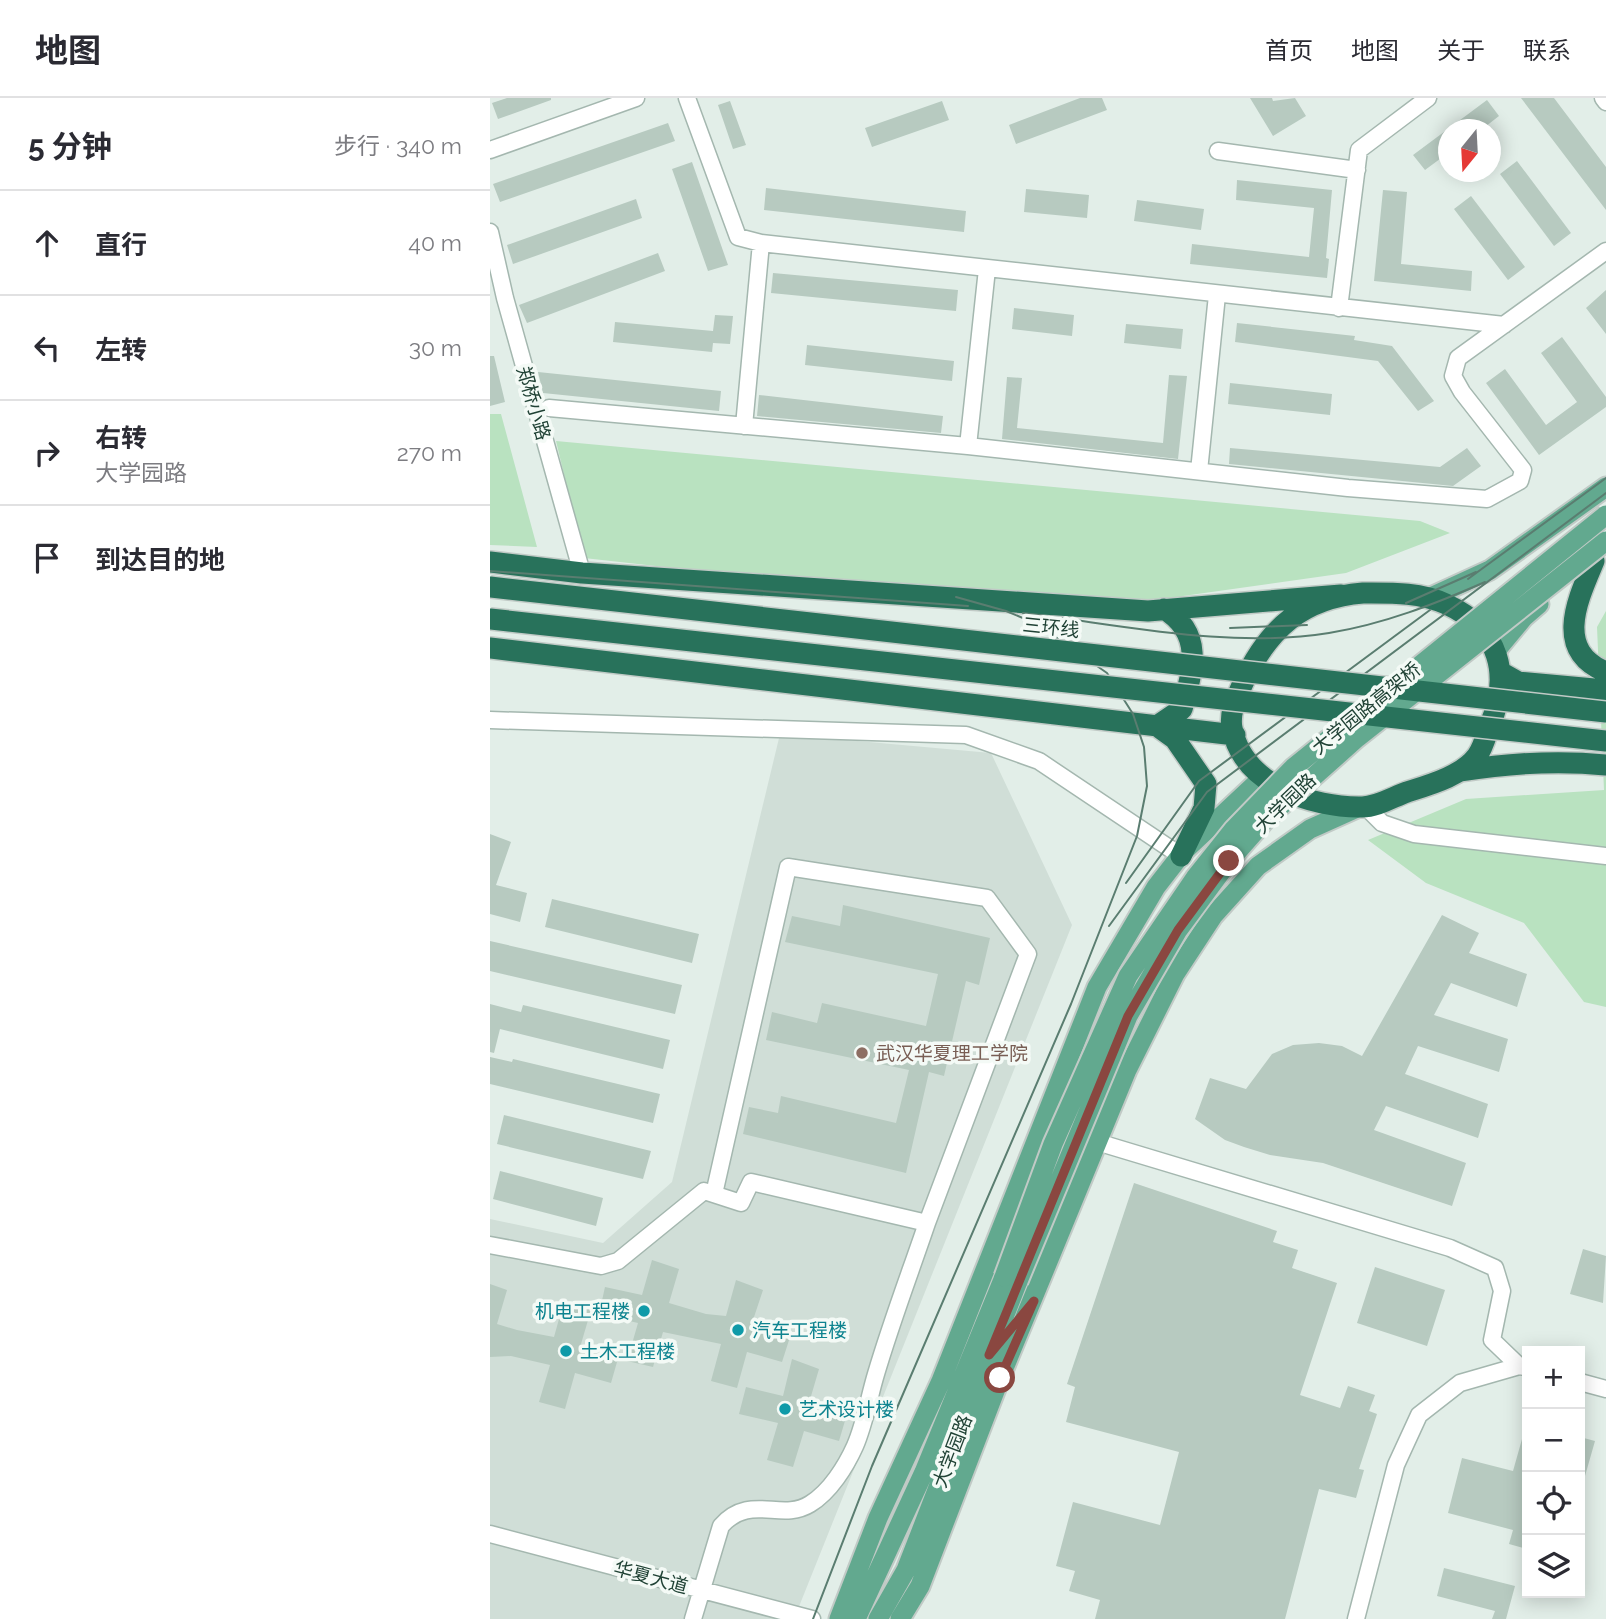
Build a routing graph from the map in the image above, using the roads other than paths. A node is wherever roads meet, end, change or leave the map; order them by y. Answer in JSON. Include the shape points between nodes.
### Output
{"nodes":[{"id":1,"x":636,"y":98,"type":"edge"},
{"id":2,"x":687,"y":98,"type":"edge"},
{"id":3,"x":1428,"y":98,"type":"edge"},
{"id":4,"x":1603,"y":98,"type":"edge"},
{"id":5,"x":1606,"y":102,"type":"edge"},
{"id":6,"x":490,"y":150,"type":"edge"},
{"id":7,"x":1218,"y":151,"type":"dead end"},
{"id":8,"x":1357,"y":170,"type":"junction"},
{"id":9,"x":490,"y":232,"type":"edge"},
{"id":10,"x":761,"y":243,"type":"junction"},
{"id":11,"x":1606,"y":251,"type":"edge"},
{"id":12,"x":987,"y":269,"type":"junction"},
{"id":13,"x":1217,"y":295,"type":"junction"},
{"id":14,"x":1339,"y":308,"type":"junction"},
{"id":15,"x":1504,"y":325,"type":"junction"},
{"id":16,"x":549,"y":408,"type":"dead end"},
{"id":17,"x":744,"y":426,"type":"junction"},
{"id":18,"x":968,"y":446,"type":"junction"},
{"id":19,"x":1199,"y":471,"type":"junction"},
{"id":20,"x":1606,"y":487,"type":"edge"},
{"id":21,"x":1606,"y":515,"type":"edge"},
{"id":22,"x":1606,"y":541,"type":"edge"},
{"id":23,"x":1600,"y":556,"type":"edge"},
{"id":24,"x":490,"y":562,"type":"edge"},
{"id":25,"x":582,"y":573,"type":"junction"},
{"id":26,"x":490,"y":587,"type":"edge"},
{"id":27,"x":1340,"y":595,"type":"junction"},
{"id":28,"x":1429,"y":598,"type":"junction"},
{"id":29,"x":1164,"y":609,"type":"junction"},
{"id":30,"x":490,"y":619,"type":"edge"},
{"id":31,"x":490,"y":648,"type":"edge"},
{"id":32,"x":1498,"y":662,"type":"junction"},
{"id":33,"x":1606,"y":672,"type":"edge"},
{"id":34,"x":1606,"y":690,"type":"edge"},
{"id":35,"x":1606,"y":712,"type":"edge"},
{"id":36,"x":490,"y":720,"type":"edge"},
{"id":37,"x":1157,"y":726,"type":"junction"},
{"id":38,"x":1235,"y":735,"type":"junction"},
{"id":39,"x":1606,"y":741,"type":"edge"},
{"id":40,"x":1606,"y":765,"type":"edge"},
{"id":41,"x":1455,"y":772,"type":"junction"},
{"id":42,"x":1263,"y":777,"type":"junction"},
{"id":43,"x":1362,"y":807,"type":"junction"},
{"id":44,"x":1181,"y":856,"type":"junction"},
{"id":45,"x":1606,"y":856,"type":"edge"},
{"id":46,"x":1097,"y":1142,"type":"junction"},
{"id":47,"x":714,"y":1194,"type":"junction"},
{"id":48,"x":927,"y":1223,"type":"junction"},
{"id":49,"x":490,"y":1245,"type":"edge"},
{"id":50,"x":1011,"y":1279,"type":"junction"},
{"id":51,"x":1034,"y":1301,"type":"junction"},
{"id":52,"x":983,"y":1349,"type":"junction"},
{"id":53,"x":1522,"y":1366,"type":"edge"},
{"id":54,"x":1522,"y":1367,"type":"edge"},
{"id":55,"x":941,"y":1381,"type":"junction"},
{"id":56,"x":1585,"y":1383,"type":"edge"},
{"id":57,"x":1606,"y":1389,"type":"edge"},
{"id":58,"x":490,"y":1534,"type":"edge"},
{"id":59,"x":701,"y":1590,"type":"junction"},
{"id":60,"x":693,"y":1619,"type":"edge"},
{"id":61,"x":812,"y":1619,"type":"edge"},
{"id":62,"x":839,"y":1619,"type":"edge"},
{"id":63,"x":856,"y":1619,"type":"edge"},
{"id":64,"x":878,"y":1619,"type":"edge"},
{"id":65,"x":900,"y":1619,"type":"edge"},
{"id":66,"x":1356,"y":1619,"type":"edge"}],
"edges":[{"from":1,"to":6,"type":"street"},
{"from":2,"to":10,"type":"street","via":[[730,222],[738,237]]},
{"from":3,"to":8,"type":"street","via":[[1359,150]]},
{"from":4,"to":5,"type":"street"},
{"from":7,"to":8,"type":"street"},
{"from":8,"to":14,"type":"street"},
{"from":9,"to":25,"type":"street","name":"郑桥小路"},
{"from":10,"to":12,"type":"street"},
{"from":10,"to":17,"type":"street"},
{"from":11,"to":15,"type":"street"},
{"from":12,"to":13,"type":"street"},
{"from":12,"to":18,"type":"street"},
{"from":13,"to":14,"type":"street"},
{"from":13,"to":19,"type":"street"},
{"from":14,"to":15,"type":"street"},
{"from":15,"to":19,"type":"street","via":[[1458,358],[1453,376],[1523,470],[1520,481],[1487,499]]},
{"from":16,"to":17,"type":"street"},
{"from":17,"to":18,"type":"street"},
{"from":18,"to":19,"type":"street"},
{"from":20,"to":28,"type":"main road","via":[[1490,570]]},
{"from":21,"to":50,"type":"main road","name":"大学园路高架桥","bridge":true,"via":[[1293,768],[1195,878],[1128,976],[1053,1144]]},
{"from":22,"to":50,"type":"main road","name":"大学园路","bridge":true,"via":[[1357,738],[1265,820],[1229,861],[1178,930],[1128,1016]]},
{"from":23,"to":32,"type":"main road","via":[[1524,617]]},
{"from":23,"to":33,"type":"highway","via":[[1576,602],[1575,640],[1594,667]]},
{"from":24,"to":25,"type":"highway"},
{"from":25,"to":29,"type":"highway"},
{"from":26,"to":35,"type":"highway","name":"三环线","bridge":true},
{"from":27,"to":28,"type":"highway","via":[[1405,593]]},
{"from":27,"to":29,"type":"highway"},
{"from":27,"to":38,"type":"highway","via":[[1294,616],[1262,646],[1232,712]]},
{"from":28,"to":32,"type":"highway","via":[[1460,613],[1480,631]]},
{"from":29,"to":37,"type":"highway","via":[[1181,620],[1192,643],[1192,658],[1182,709]]},
{"from":30,"to":39,"type":"highway","bridge":true},
{"from":31,"to":37,"type":"highway"},
{"from":32,"to":34,"type":"highway","via":[[1518,682]]},
{"from":32,"to":41,"type":"highway","via":[[1503,685],[1496,712],[1477,756]]},
{"from":36,"to":44,"type":"street","via":[[966,734],[1039,761]]},
{"from":37,"to":38,"type":"highway"},
{"from":37,"to":44,"type":"highway","via":[[1175,739],[1206,784],[1204,808]]},
{"from":38,"to":42,"type":"highway","via":[[1245,757]]},
{"from":40,"to":41,"type":"highway","via":[[1524,763]]},
{"from":41,"to":43,"type":"highway"},
{"from":42,"to":43,"type":"highway","via":[[1305,800]]},
{"from":42,"to":44,"type":"main road","name":"大学园路"},
{"from":43,"to":45,"type":"street","via":[[1382,823],[1414,834]]},
{"from":43,"to":46,"type":"main road","via":[[1310,829],[1258,866],[1213,916],[1147,1026]]},
{"from":44,"to":55,"type":"main road","name":"大学园路","via":[[1156,887],[1097,986]]},
{"from":46,"to":51,"type":"main road"},
{"from":46,"to":53,"type":"street","via":[[1450,1248],[1495,1268],[1502,1291],[1492,1340]]},
{"from":47,"to":48,"type":"street","via":[[741,1203],[751,1182]]},
{"from":47,"to":48,"type":"street","via":[[788,867],[987,898],[1028,954]]},
{"from":47,"to":49,"type":"street","via":[[704,1191],[618,1261],[601,1266]]},
{"from":48,"to":59,"type":"street","via":[[848,1461],[830,1487],[809,1505],[743,1510],[729,1517]]},
{"from":50,"to":52,"type":"main road"},
{"from":51,"to":52,"type":"main road"},
{"from":51,"to":65,"type":"main road","via":[[920,1586]]},
{"from":52,"to":55,"type":"main road"},
{"from":52,"to":63,"type":"main road"},
{"from":52,"to":64,"type":"main road","name":"大学园路","via":[[906,1570]]},
{"from":54,"to":66,"type":"street","via":[[1460,1384],[1419,1415],[1396,1465]]},
{"from":55,"to":62,"type":"main road","name":"大学园路","via":[[878,1518]]},
{"from":56,"to":57,"type":"street"},
{"from":58,"to":59,"type":"street","name":"华夏大道"},
{"from":59,"to":60,"type":"street"},
{"from":59,"to":61,"type":"street","name":"华夏大道"}]}
